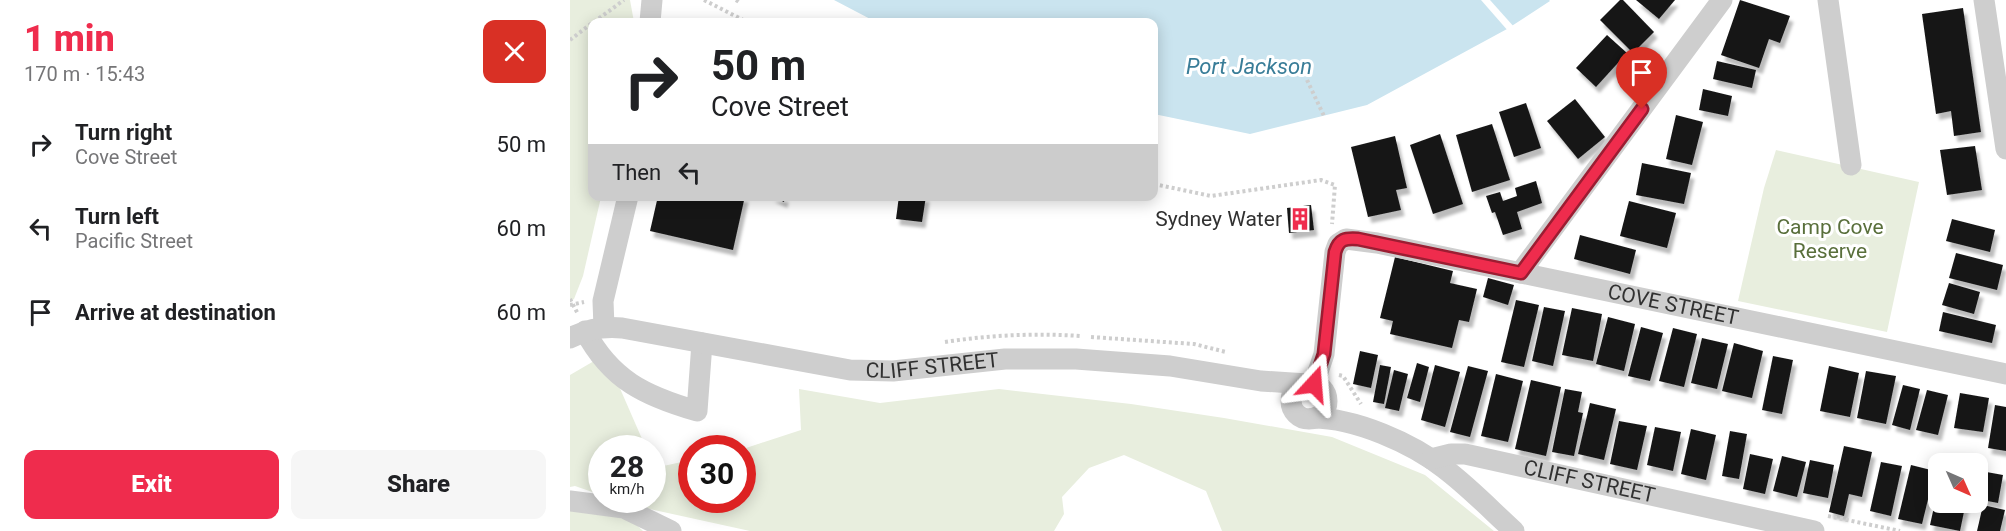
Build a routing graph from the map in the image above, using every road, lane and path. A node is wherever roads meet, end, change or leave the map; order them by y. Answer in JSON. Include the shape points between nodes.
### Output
{"nodes":[{"id":1,"x":624,"y":0,"type":"edge"},
{"id":2,"x":652,"y":0,"type":"edge"},
{"id":3,"x":704,"y":0,"type":"edge"},
{"id":4,"x":1722,"y":0,"type":"edge"},
{"id":5,"x":1828,"y":0,"type":"edge"},
{"id":6,"x":1984,"y":0,"type":"edge"},
{"id":7,"x":600,"y":18,"type":"edge"},
{"id":8,"x":650,"y":18,"type":"edge"},
{"id":9,"x":739,"y":18,"type":"edge"},
{"id":10,"x":588,"y":27,"type":"edge"},
{"id":11,"x":570,"y":40,"type":"edge"},
{"id":12,"x":1307,"y":80,"type":"dead end"},
{"id":13,"x":1324,"y":116,"type":"dead end"},
{"id":14,"x":2006,"y":149,"type":"edge"},
{"id":15,"x":1851,"y":165,"type":"dead end"},
{"id":16,"x":1158,"y":185,"type":"edge"},
{"id":17,"x":627,"y":201,"type":"edge"},
{"id":18,"x":1340,"y":233,"type":"junction"},
{"id":19,"x":1521,"y":273,"type":"junction"},
{"id":20,"x":586,"y":332,"type":"edge"},
{"id":21,"x":702,"y":343,"type":"junction"},
{"id":22,"x":2006,"y":374,"type":"edge"},
{"id":23,"x":1261,"y":381,"type":"junction"},
{"id":24,"x":1316,"y":389,"type":"junction"},
{"id":25,"x":1292,"y":407,"type":"junction"},
{"id":26,"x":1313,"y":418,"type":"junction"},
{"id":27,"x":1369,"y":428,"type":"junction"},
{"id":28,"x":1431,"y":459,"type":"junction"},
{"id":29,"x":570,"y":501,"type":"edge"},
{"id":30,"x":671,"y":531,"type":"edge"},
{"id":31,"x":1514,"y":531,"type":"edge"},
{"id":32,"x":1814,"y":531,"type":"edge"}],
"edges":[{"from":1,"to":7,"type":"path"},
{"from":2,"to":8,"type":"street"},
{"from":3,"to":9,"type":"path"},
{"from":4,"to":19,"type":"street"},
{"from":5,"to":15,"type":"street"},
{"from":6,"to":14,"type":"street"},
{"from":10,"to":11,"type":"path"},
{"from":12,"to":13,"type":"path"},
{"from":16,"to":18,"type":"path","via":[[1212,195],[1321,180],[1335,185],[1331,223]]},
{"from":17,"to":20,"type":"street","via":[[603,301]]},
{"from":18,"to":19,"type":"street","name":"COVE STREET","via":[[1346,239]]},
{"from":18,"to":24,"type":"street"},
{"from":19,"to":22,"type":"street","name":"COVE STREET"},
{"from":20,"to":21,"type":"street","name":"CLIFF STREET","via":[[622,328]]},
{"from":20,"to":21,"type":"street","via":[[603,361],[636,389],[697,411]]},
{"from":21,"to":23,"type":"street","name":"CLIFF STREET","via":[[850,370],[893,371],[1005,359],[1065,358],[1170,366]]},
{"from":23,"to":24,"type":"street","name":"CLIFF STREET"},
{"from":23,"to":25,"type":"street","name":"CLIFF STREET","via":[[1279,392]]},
{"from":24,"to":25,"type":"street","via":[[1296,390]]},
{"from":24,"to":26,"type":"street","via":[[1324,409]]},
{"from":24,"to":27,"type":"street"},
{"from":25,"to":26,"type":"street","via":[[1299,416]]},
{"from":26,"to":27,"type":"street","via":[[1344,420]]},
{"from":27,"to":28,"type":"street"},
{"from":28,"to":31,"type":"street"},
{"from":28,"to":32,"type":"street","name":"CLIFF STREET","via":[[1465,454]]},
{"from":29,"to":30,"type":"street","via":[[624,508]]}]}
